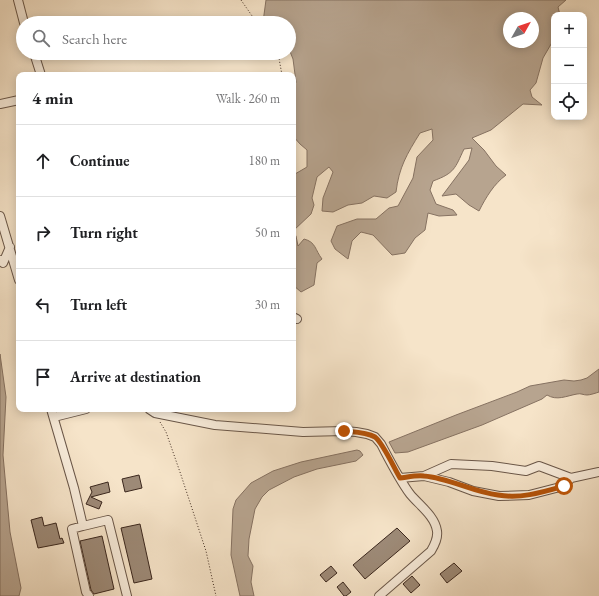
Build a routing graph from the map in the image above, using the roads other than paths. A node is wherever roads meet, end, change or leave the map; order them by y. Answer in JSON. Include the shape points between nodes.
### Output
{"nodes":[{"id":1,"x":18,"y":0,"type":"edge"},
{"id":2,"x":22,"y":16,"type":"edge"},
{"id":3,"x":36,"y":60,"type":"edge"},
{"id":4,"x":40,"y":72,"type":"edge"},
{"id":5,"x":16,"y":101,"type":"edge"},
{"id":6,"x":0,"y":104,"type":"edge"},
{"id":7,"x":0,"y":216,"type":"edge"},
{"id":8,"x":10,"y":247,"type":"junction"},
{"id":9,"x":0,"y":260,"type":"edge"},
{"id":10,"x":16,"y":269,"type":"edge"},
{"id":11,"x":156,"y":412,"type":"edge"},
{"id":12,"x":53,"y":413,"type":"edge"},
{"id":13,"x":599,"y":472,"type":"edge"},
{"id":14,"x":424,"y":476,"type":"junction"},
{"id":15,"x":400,"y":478,"type":"junction"},
{"id":16,"x":571,"y":478,"type":"junction"},
{"id":17,"x":83,"y":526,"type":"junction"},
{"id":18,"x":89,"y":596,"type":"edge"},
{"id":19,"x":127,"y":596,"type":"edge"},
{"id":20,"x":379,"y":596,"type":"edge"}],
"edges":[{"from":1,"to":2,"type":"street"},
{"from":3,"to":4,"type":"street"},
{"from":5,"to":6,"type":"street"},
{"from":7,"to":8,"type":"street"},
{"from":8,"to":9,"type":"street","via":[[3,263]]},
{"from":8,"to":10,"type":"street"},
{"from":11,"to":15,"type":"street","via":[[215,425],[367,434],[375,437],[381,444]]},
{"from":12,"to":17,"type":"street"},
{"from":13,"to":16,"type":"street"},
{"from":14,"to":15,"type":"street"},
{"from":14,"to":16,"type":"street","via":[[451,464],[526,471],[538,466]]},
{"from":14,"to":16,"type":"street","via":[[499,496],[528,495],[564,486]]},
{"from":15,"to":20,"type":"street","via":[[410,494],[433,519],[438,536],[431,551]]},
{"from":17,"to":18,"type":"street","via":[[72,529]]},
{"from":17,"to":19,"type":"street","via":[[108,520]]}]}
